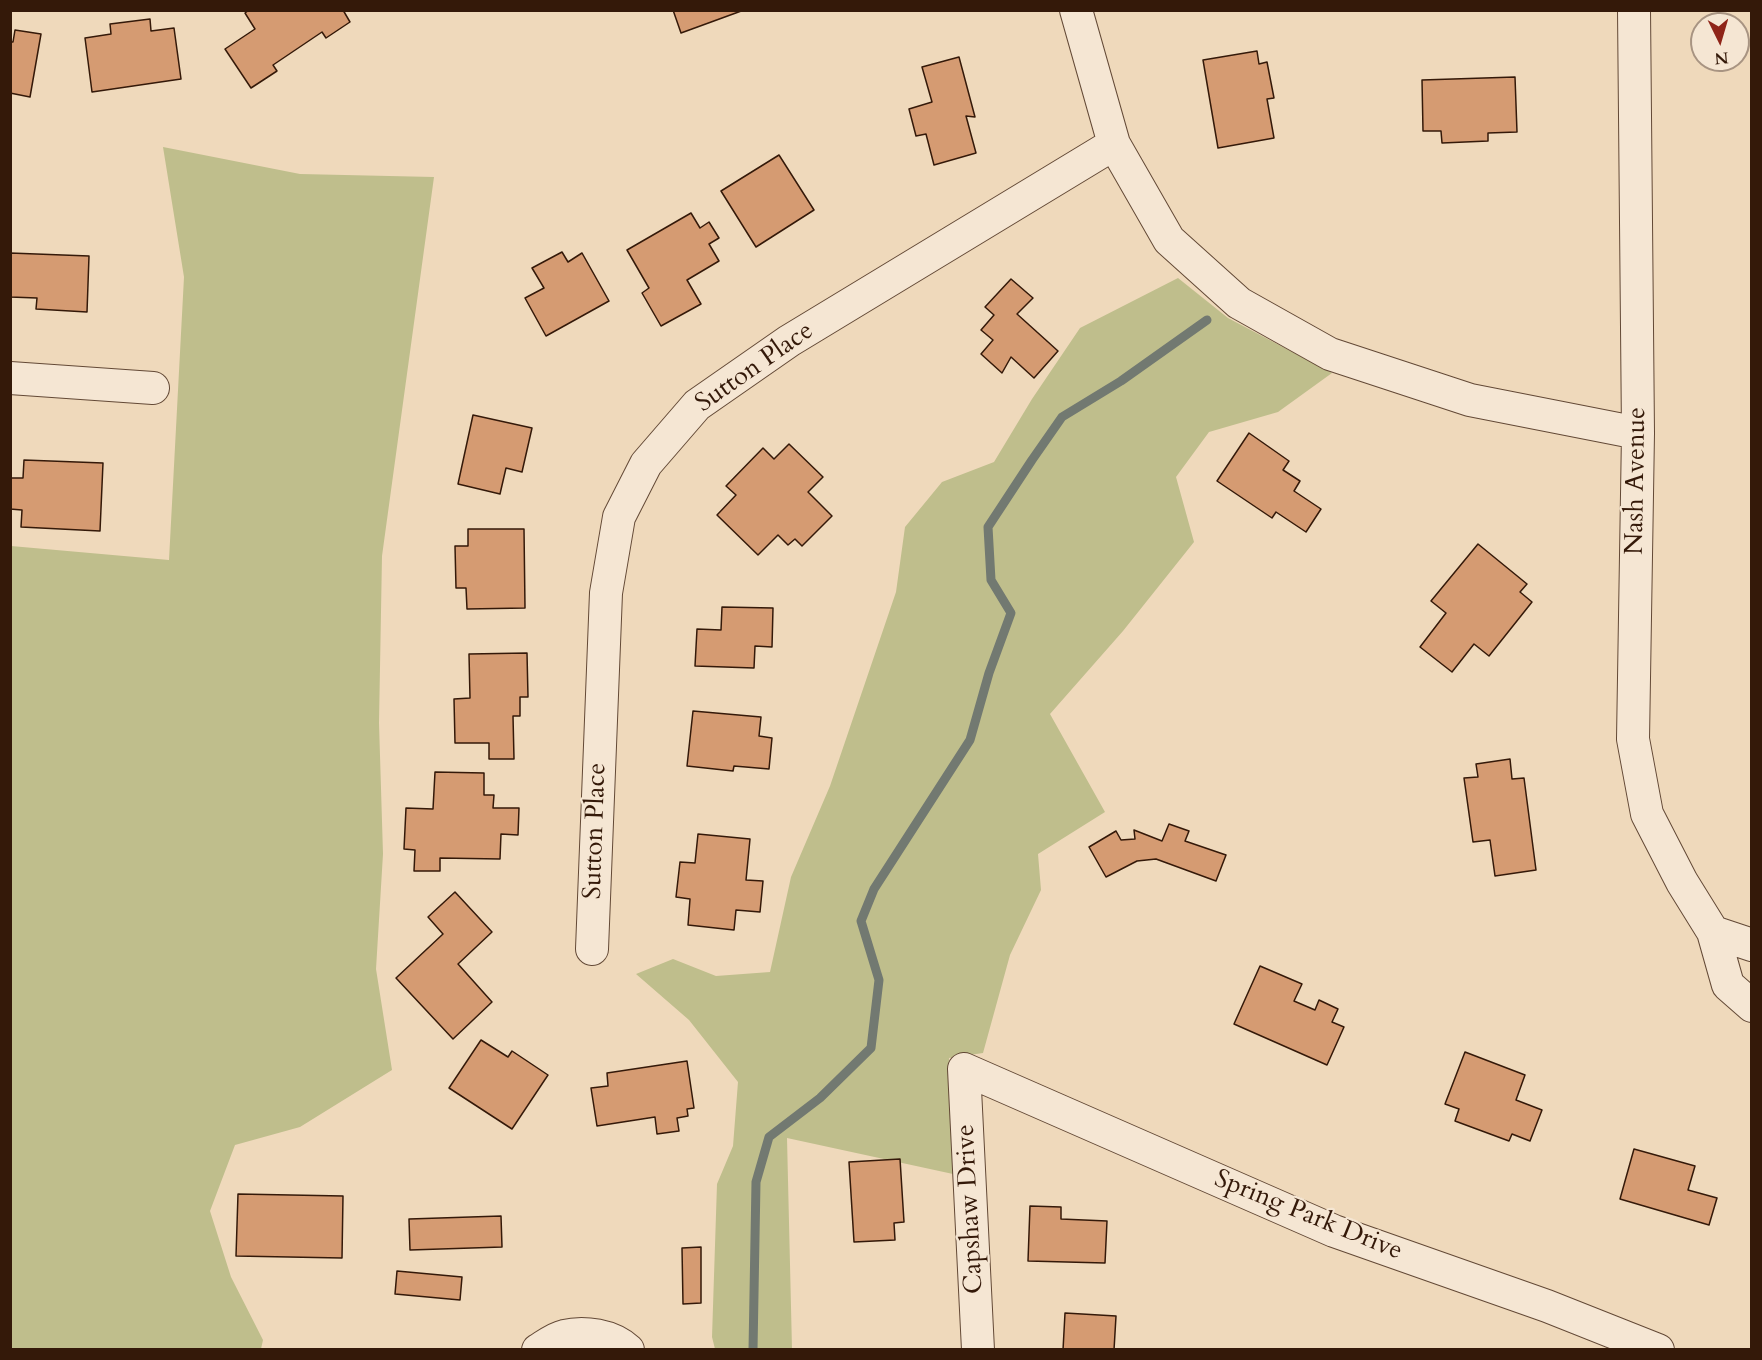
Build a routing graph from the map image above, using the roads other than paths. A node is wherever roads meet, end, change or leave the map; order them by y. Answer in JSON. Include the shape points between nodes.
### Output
{"nodes":[{"id":1,"x":1076,"y":10,"type":"edge"},
{"id":2,"x":1634,"y":10,"type":"edge"},
{"id":3,"x":1114,"y":144,"type":"junction"},
{"id":4,"x":10,"y":378,"type":"edge"},
{"id":5,"x":153,"y":387,"type":"dead end"},
{"id":6,"x":1638,"y":433,"type":"junction"},
{"id":7,"x":1713,"y":932,"type":"junction"},
{"id":8,"x":1752,"y":945,"type":"edge"},
{"id":9,"x":592,"y":949,"type":"dead end"},
{"id":10,"x":1752,"y":1006,"type":"edge"},
{"id":11,"x":964,"y":1069,"type":"joint"},
{"id":12,"x":538,"y":1350,"type":"edge"},
{"id":13,"x":628,"y":1350,"type":"edge"},
{"id":14,"x":978,"y":1350,"type":"edge"},
{"id":15,"x":1658,"y":1350,"type":"edge"}],
"edges":[{"from":1,"to":3,"type":"street"},
{"from":2,"to":6,"type":"street","name":"Nash Avenue"},
{"from":3,"to":6,"type":"street","via":[[1169,240],[1239,303],[1330,354],[1470,400]]},
{"from":3,"to":9,"type":"street","name":"Sutton Place","via":[[780,348],[697,405],[646,464],[619,517],[606,593]]},
{"from":4,"to":5,"type":"street"},
{"from":6,"to":7,"type":"street","name":"Nash Avenue","via":[[1633,739],[1647,814]]},
{"from":7,"to":8,"type":"street"},
{"from":7,"to":10,"type":"street","name":"Nash Avenue","via":[[1728,985]]},
{"from":11,"to":14,"type":"street","name":"Capshaw Drive"},
{"from":11,"to":15,"type":"street","name":"Spring Park Drive","via":[[1334,1231],[1547,1306]]},
{"from":12,"to":13,"type":"street","via":[[563,1336],[592,1334],[620,1342]]}]}
